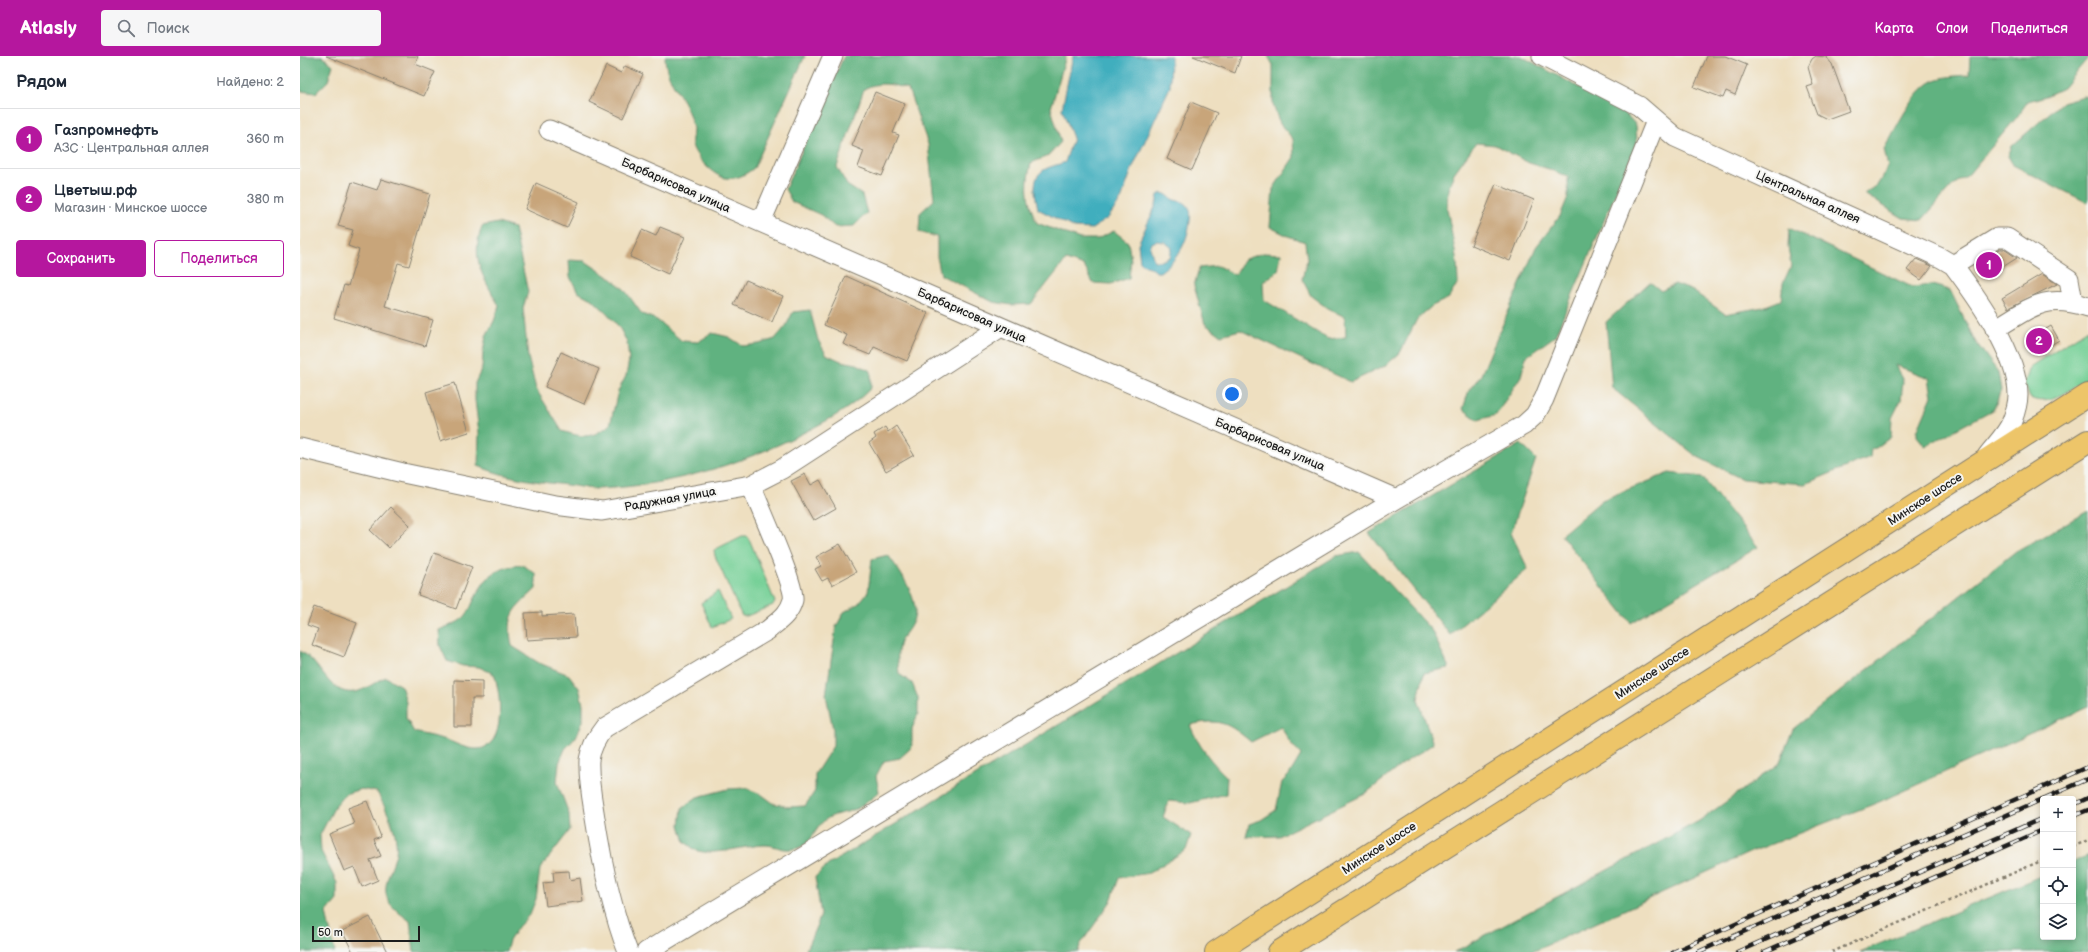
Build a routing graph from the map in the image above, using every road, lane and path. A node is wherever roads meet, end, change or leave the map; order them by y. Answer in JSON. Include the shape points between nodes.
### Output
{"nodes":[{"id":1,"x":833,"y":56,"type":"edge"},
{"id":2,"x":1542,"y":56,"type":"edge"},
{"id":3,"x":1656,"y":121,"type":"junction"},
{"id":4,"x":549,"y":130,"type":"dead end"},
{"id":5,"x":761,"y":222,"type":"junction"},
{"id":6,"x":1947,"y":262,"type":"junction"},
{"id":7,"x":2081,"y":305,"type":"edge"},
{"id":8,"x":1001,"y":327,"type":"junction"},
{"id":9,"x":1995,"y":329,"type":"junction"},
{"id":10,"x":2088,"y":395,"type":"edge"},
{"id":11,"x":2088,"y":441,"type":"edge"},
{"id":12,"x":300,"y":448,"type":"edge"},
{"id":13,"x":1979,"y":464,"type":"junction"},
{"id":14,"x":751,"y":485,"type":"junction"},
{"id":15,"x":1396,"y":499,"type":"junction"},
{"id":16,"x":2088,"y":840,"type":"edge"},
{"id":17,"x":2076,"y":846,"type":"edge"},
{"id":18,"x":2040,"y":861,"type":"edge"},
{"id":19,"x":628,"y":952,"type":"edge"},
{"id":20,"x":646,"y":952,"type":"edge"},
{"id":21,"x":1216,"y":952,"type":"edge"},
{"id":22,"x":1279,"y":952,"type":"edge"},
{"id":23,"x":1832,"y":952,"type":"edge"}],
"edges":[{"from":1,"to":5,"type":"street"},
{"from":2,"to":3,"type":"street","name":"Центральная аллея","via":[[1639,106]]},
{"from":3,"to":6,"type":"street","name":"Центральная аллея","via":[[1675,137]]},
{"from":3,"to":15,"type":"street","via":[[1544,400],[1535,415],[1524,425]]},
{"from":4,"to":5,"type":"street","name":"Барбарисовая улица"},
{"from":5,"to":8,"type":"street","name":"Барбарисовая улица"},
{"from":6,"to":7,"type":"street","via":[[1997,238],[2008,238],[2069,278]]},
{"from":6,"to":9,"type":"street"},
{"from":7,"to":9,"type":"street","via":[[2056,300],[2037,304]]},
{"from":8,"to":14,"type":"street","name":"Радужная улица","via":[[782,469]]},
{"from":8,"to":15,"type":"street","name":"Барбарисовая улица"},
{"from":9,"to":13,"type":"street","via":[[2015,373],[2018,394],[2012,423]]},
{"from":10,"to":13,"type":"highway","name":"Минское шоссе"},
{"from":11,"to":22,"type":"highway"},
{"from":12,"to":14,"type":"street","name":"Радужная улица","via":[[555,505],[602,511]]},
{"from":13,"to":21,"type":"highway","name":"Минское шоссе"},
{"from":14,"to":19,"type":"street","via":[[789,579],[793,599],[786,615],[768,630],[604,728],[594,741],[589,760],[590,785],[600,849],[618,928]]},
{"from":15,"to":20,"type":"street"},
{"from":16,"to":17,"type":"path"},
{"from":18,"to":23,"type":"path"}]}
